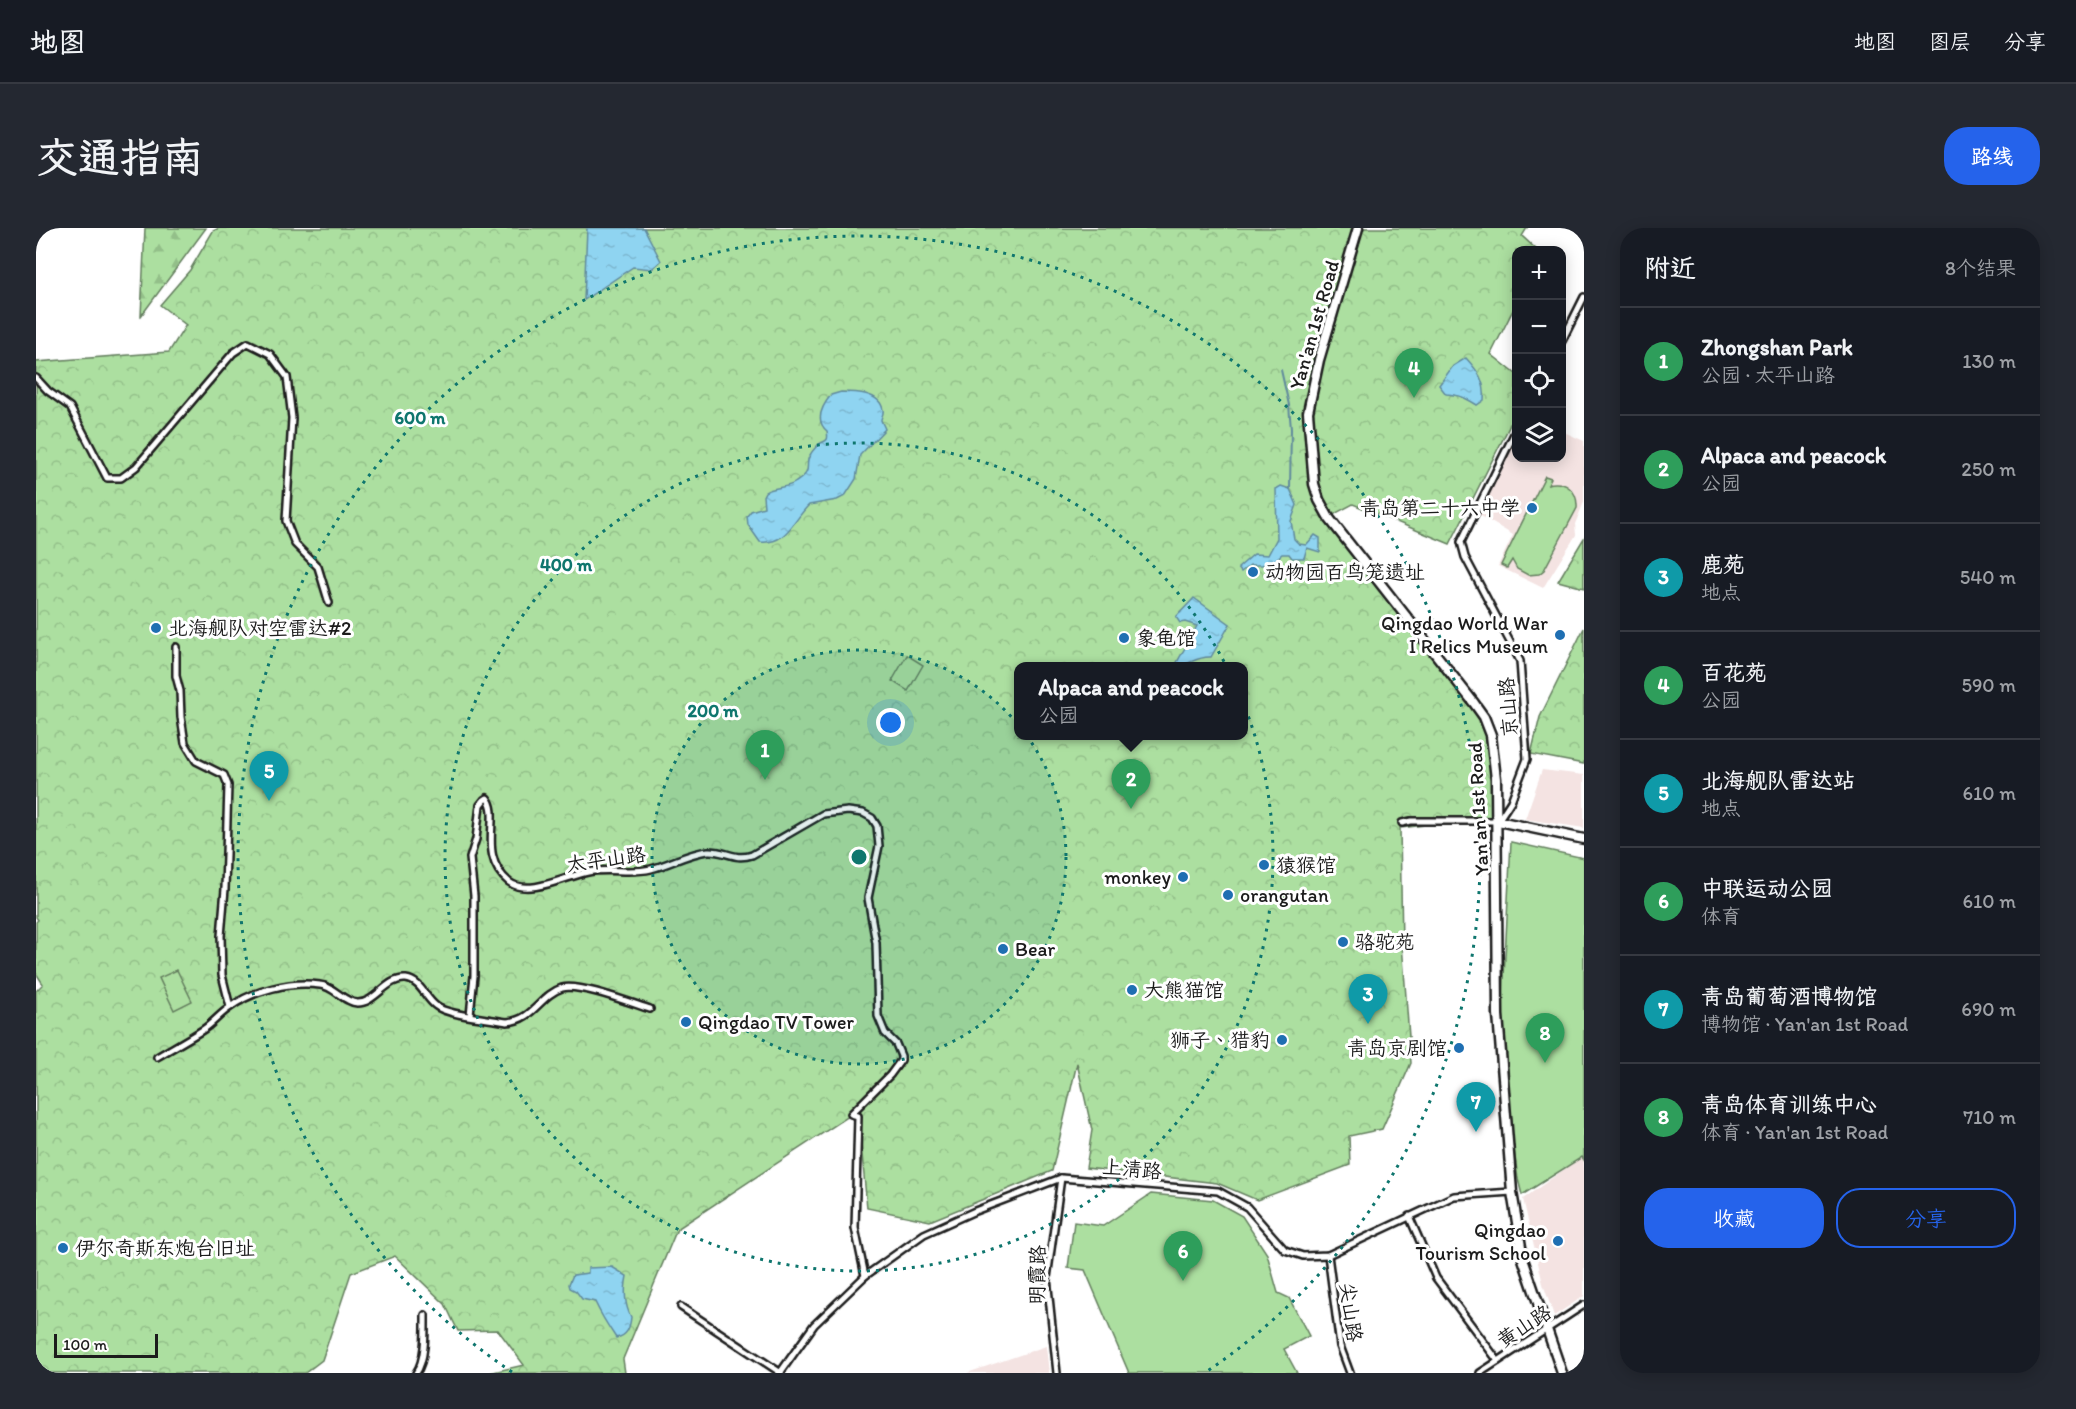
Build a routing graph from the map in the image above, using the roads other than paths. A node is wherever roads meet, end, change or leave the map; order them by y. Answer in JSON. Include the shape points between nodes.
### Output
{"nodes":[{"id":1,"x":1358,"y":228,"type":"edge"},
{"id":2,"x":1584,"y":297,"type":"edge"},
{"id":3,"x":1566,"y":333,"type":"edge"},
{"id":4,"x":36,"y":378,"type":"edge"},
{"id":5,"x":1512,"y":438,"type":"edge"},
{"id":6,"x":329,"y":603,"type":"dead end"},
{"id":7,"x":176,"y":647,"type":"dead end"},
{"id":8,"x":1498,"y":821,"type":"junction"},
{"id":9,"x":1402,"y":823,"type":"dead end"},
{"id":10,"x":1584,"y":839,"type":"edge"},
{"id":11,"x":230,"y":1007,"type":"junction"},
{"id":12,"x":650,"y":1009,"type":"dead end"},
{"id":13,"x":470,"y":1015,"type":"junction"},
{"id":14,"x":157,"y":1057,"type":"dead end"},
{"id":15,"x":1061,"y":1178,"type":"junction"},
{"id":16,"x":1512,"y":1192,"type":"junction"},
{"id":17,"x":1409,"y":1216,"type":"junction"},
{"id":18,"x":1328,"y":1255,"type":"junction"},
{"id":19,"x":865,"y":1275,"type":"junction"},
{"id":20,"x":1584,"y":1305,"type":"edge"},
{"id":21,"x":681,"y":1307,"type":"dead end"},
{"id":22,"x":425,"y":1314,"type":"dead end"},
{"id":23,"x":1547,"y":1330,"type":"junction"},
{"id":24,"x":1498,"y":1361,"type":"junction"},
{"id":25,"x":416,"y":1373,"type":"edge"},
{"id":26,"x":781,"y":1373,"type":"edge"},
{"id":27,"x":1057,"y":1373,"type":"edge"},
{"id":28,"x":1350,"y":1373,"type":"edge"},
{"id":29,"x":1480,"y":1373,"type":"edge"},
{"id":30,"x":1562,"y":1373,"type":"edge"}],
"edges":[{"from":1,"to":8,"type":"main road","name":"Yan'an 1st Road","via":[[1312,384],[1308,425],[1316,491],[1329,518],[1484,717],[1494,748]]},
{"from":2,"to":3,"type":"street"},
{"from":4,"to":6,"type":"street","via":[[70,407],[107,478],[121,478],[136,467],[233,353],[248,343],[270,354],[287,377],[292,418],[286,521],[296,544],[318,567]]},
{"from":5,"to":8,"type":"street","name":"京山路","via":[[1461,542],[1465,557],[1520,661],[1527,759],[1511,801]]},
{"from":7,"to":11,"type":"street","via":[[185,743],[196,761],[224,775],[228,785],[221,936],[222,975]]},
{"from":8,"to":9,"type":"street"},
{"from":8,"to":10,"type":"main road"},
{"from":8,"to":16,"type":"main road","name":"Yan'an 1st Road","via":[[1498,1015]]},
{"from":11,"to":13,"type":"street","via":[[268,989],[300,983],[323,985],[356,1003],[405,979],[415,983],[442,1011]]},
{"from":11,"to":14,"type":"street","via":[[206,1028]]},
{"from":12,"to":13,"type":"street","via":[[579,988],[563,988],[516,1021]]},
{"from":13,"to":19,"type":"street","name":"太平山路","via":[[474,896],[470,858],[480,805],[487,798],[491,804],[493,859],[510,883],[521,888],[588,872],[651,869],[708,851],[743,858],[823,814],[848,811],[872,818],[879,833],[868,898],[876,943],[878,1016],[901,1060],[851,1114],[858,1116],[855,1228]]},
{"from":15,"to":18,"type":"street","name":"上清路","via":[[1218,1191],[1247,1207],[1285,1250],[1303,1256]]},
{"from":15,"to":19,"type":"street","name":"上清路","via":[[924,1234]]},
{"from":15,"to":27,"type":"street","name":"明霞路","via":[[1047,1278]]},
{"from":16,"to":17,"type":"street","name":"上清路","via":[[1454,1196]]},
{"from":16,"to":23,"type":"main road","name":"Yan'an 1st Road","via":[[1523,1259]]},
{"from":17,"to":18,"type":"street","name":"上清路"},
{"from":17,"to":24,"type":"street","via":[[1436,1278]]},
{"from":18,"to":28,"type":"street","name":"尖山路","via":[[1340,1346]]},
{"from":19,"to":26,"type":"street","name":"上清路","via":[[814,1325]]},
{"from":20,"to":23,"type":"street","name":"黄山路"},
{"from":21,"to":26,"type":"street"},
{"from":22,"to":25,"type":"street","via":[[426,1336]]},
{"from":23,"to":24,"type":"street","name":"黄山路"},
{"from":23,"to":30,"type":"main road","name":"Yan'an 1st Road"},
{"from":24,"to":29,"type":"street","name":"黄山路"}]}
